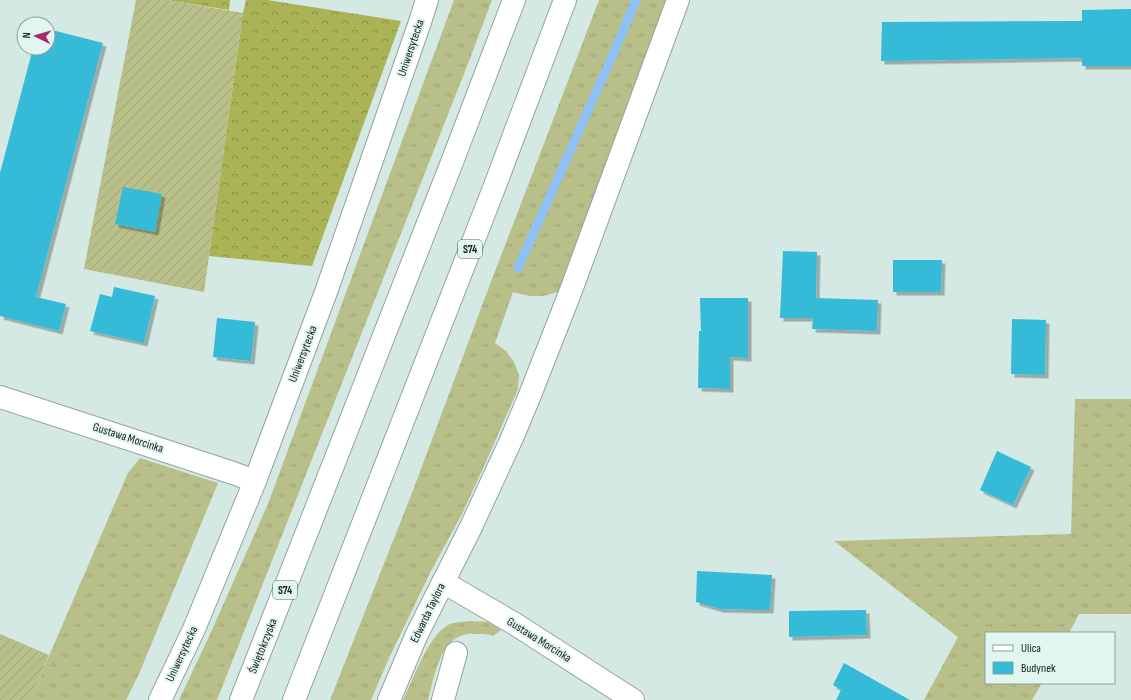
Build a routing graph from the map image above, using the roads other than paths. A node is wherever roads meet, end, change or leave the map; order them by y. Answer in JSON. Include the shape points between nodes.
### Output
{"nodes":[{"id":1,"x":427,"y":0,"type":"edge"},
{"id":2,"x":514,"y":0,"type":"edge"},
{"id":3,"x":565,"y":0,"type":"edge"},
{"id":4,"x":678,"y":0,"type":"edge"},
{"id":5,"x":0,"y":397,"type":"edge"},
{"id":6,"x":255,"y":482,"type":"junction"},
{"id":7,"x":443,"y":582,"type":"junction"},
{"id":8,"x":456,"y":653,"type":"dead end"},
{"id":9,"x":160,"y":700,"type":"edge"},
{"id":10,"x":241,"y":700,"type":"edge"},
{"id":11,"x":294,"y":700,"type":"edge"},
{"id":12,"x":389,"y":700,"type":"edge"},
{"id":13,"x":442,"y":700,"type":"edge"},
{"id":14,"x":633,"y":700,"type":"edge"}],
"edges":[{"from":1,"to":6,"type":"main road","name":"Uniwersytecka","via":[[326,292]]},
{"from":2,"to":10,"type":"main road","name":"Świętokrzyska","number":"S74"},
{"from":3,"to":11,"type":"main road","number":"S74"},
{"from":4,"to":7,"type":"main road","name":"Edwarda Taylora","via":[[570,293],[512,438]]},
{"from":5,"to":6,"type":"main road","name":"Gustawa Morcinka","via":[[233,472]]},
{"from":6,"to":9,"type":"main road","name":"Uniwersytecka","via":[[194,629]]},
{"from":7,"to":12,"type":"main road","name":"Edwarda Taylora","via":[[417,634]]},
{"from":7,"to":14,"type":"main road","name":"Gustawa Morcinka","via":[[515,624]]},
{"from":8,"to":13,"type":"main road"}]}
